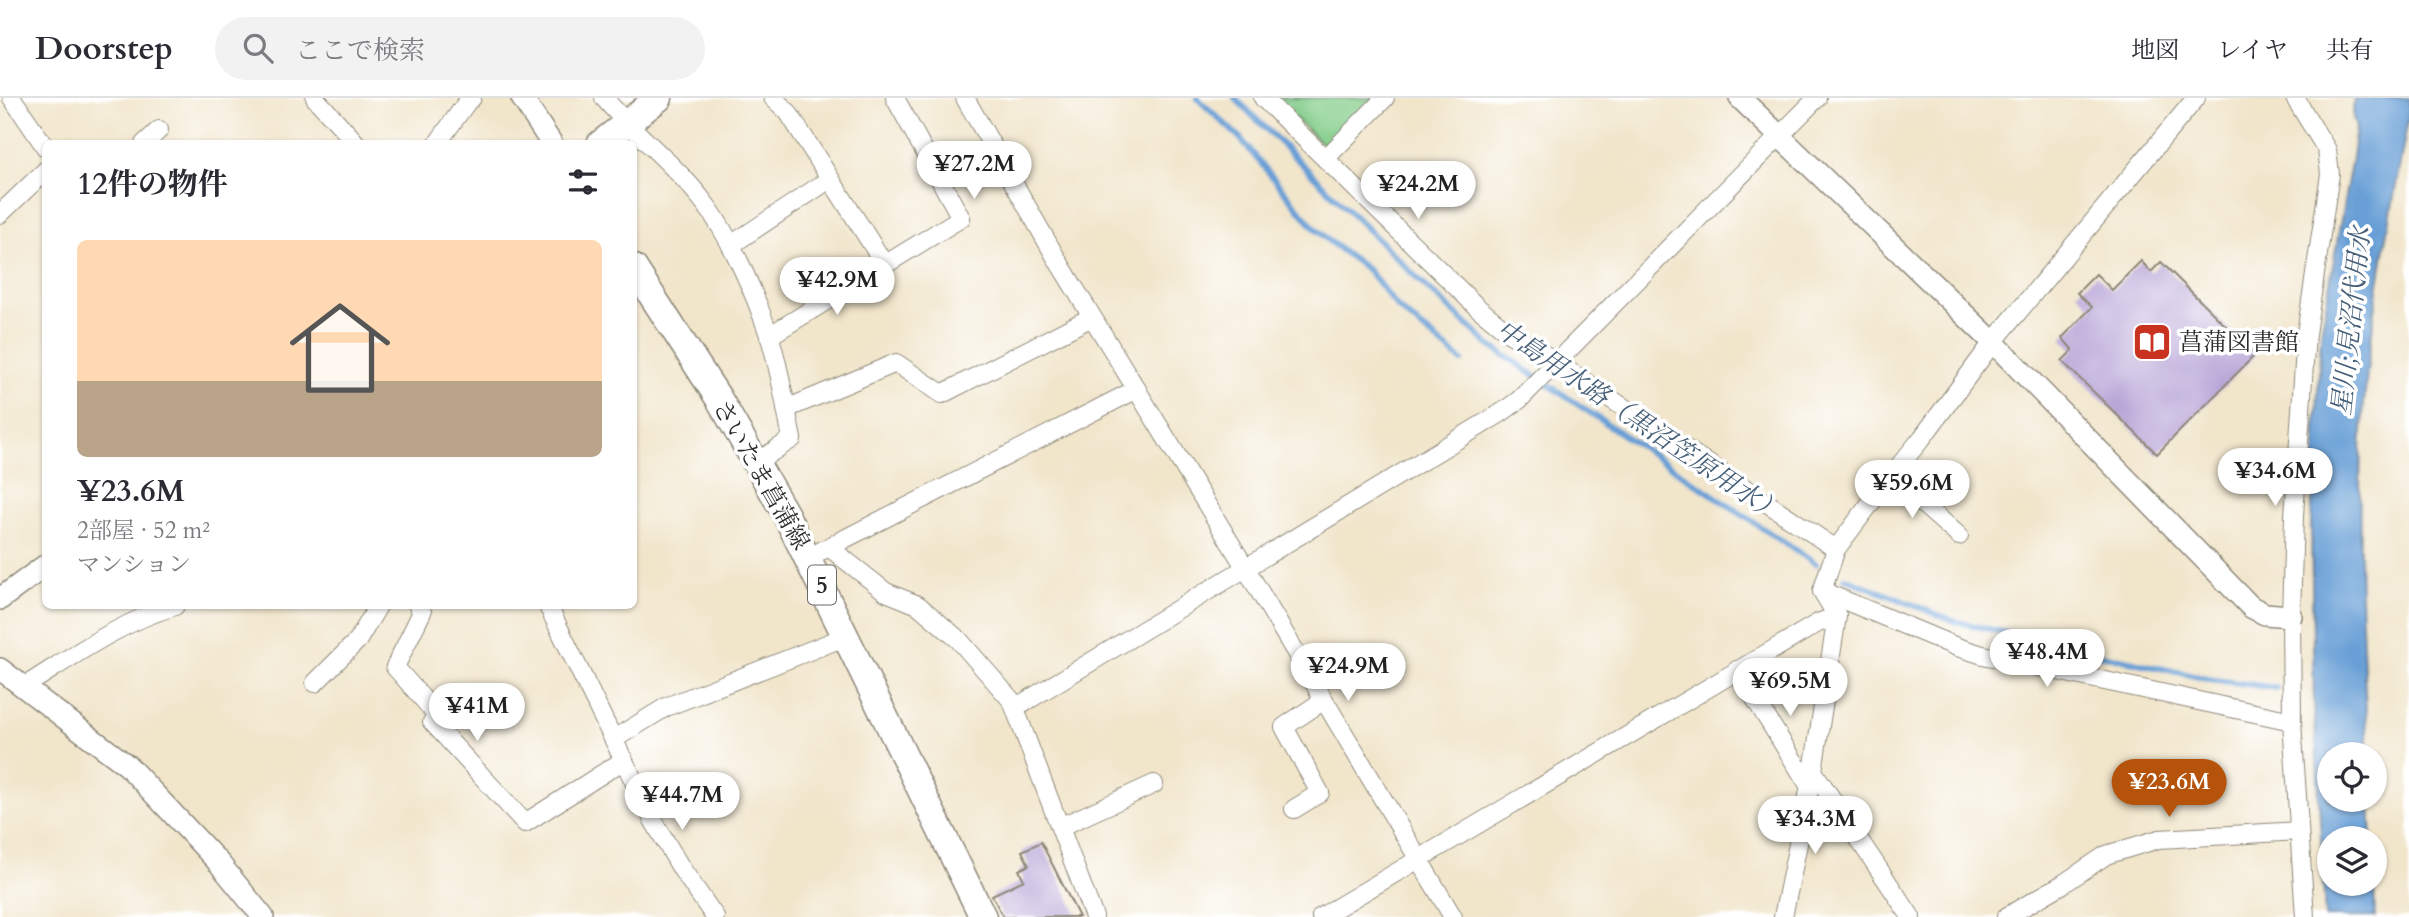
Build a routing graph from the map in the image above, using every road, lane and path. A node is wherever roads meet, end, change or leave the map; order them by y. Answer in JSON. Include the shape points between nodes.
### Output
{"nodes":[{"id":1,"x":12,"y":98,"type":"edge"},
{"id":2,"x":315,"y":98,"type":"edge"},
{"id":3,"x":472,"y":98,"type":"edge"},
{"id":4,"x":522,"y":98,"type":"edge"},
{"id":5,"x":604,"y":98,"type":"edge"},
{"id":6,"x":659,"y":98,"type":"edge"},
{"id":7,"x":773,"y":98,"type":"edge"},
{"id":8,"x":895,"y":98,"type":"edge"},
{"id":9,"x":965,"y":98,"type":"edge"},
{"id":10,"x":1263,"y":98,"type":"edge"},
{"id":11,"x":1385,"y":98,"type":"edge"},
{"id":12,"x":1740,"y":98,"type":"edge"},
{"id":13,"x":1817,"y":98,"type":"edge"},
{"id":14,"x":2196,"y":98,"type":"edge"},
{"id":15,"x":2295,"y":98,"type":"edge"},
{"id":16,"x":625,"y":124,"type":"junction"},
{"id":17,"x":159,"y":130,"type":"dead end"},
{"id":18,"x":1779,"y":137,"type":"junction"},
{"id":19,"x":148,"y":140,"type":"edge"},
{"id":20,"x":353,"y":140,"type":"edge"},
{"id":21,"x":440,"y":140,"type":"edge"},
{"id":22,"x":549,"y":140,"type":"edge"},
{"id":23,"x":605,"y":140,"type":"edge"},
{"id":24,"x":42,"y":142,"type":"edge"},
{"id":25,"x":1326,"y":159,"type":"junction"},
{"id":26,"x":42,"y":174,"type":"edge"},
{"id":27,"x":830,"y":179,"type":"junction"},
{"id":28,"x":0,"y":214,"type":"edge"},
{"id":29,"x":731,"y":245,"type":"junction"},
{"id":30,"x":885,"y":265,"type":"junction"},
{"id":31,"x":637,"y":273,"type":"edge"},
{"id":32,"x":1092,"y":317,"type":"junction"},
{"id":33,"x":769,"y":335,"type":"junction"},
{"id":34,"x":1993,"y":342,"type":"junction"},
{"id":35,"x":1553,"y":367,"type":"junction"},
{"id":36,"x":1137,"y":389,"type":"junction"},
{"id":37,"x":786,"y":410,"type":"junction"},
{"id":38,"x":757,"y":462,"type":"junction"},
{"id":39,"x":1891,"y":476,"type":"junction"},
{"id":40,"x":1959,"y":536,"type":"dead end"},
{"id":41,"x":819,"y":552,"type":"junction"},
{"id":42,"x":1834,"y":554,"type":"junction"},
{"id":43,"x":1245,"y":567,"type":"junction"},
{"id":44,"x":42,"y":568,"type":"edge"},
{"id":45,"x":1824,"y":588,"type":"junction"},
{"id":46,"x":0,"y":600,"type":"edge"},
{"id":47,"x":164,"y":609,"type":"edge"},
{"id":48,"x":377,"y":609,"type":"edge"},
{"id":49,"x":420,"y":609,"type":"edge"},
{"id":50,"x":549,"y":609,"type":"edge"},
{"id":51,"x":2291,"y":615,"type":"junction"},
{"id":52,"x":1837,"y":616,"type":"junction"},
{"id":53,"x":847,"y":636,"type":"junction"},
{"id":54,"x":0,"y":668,"type":"edge"},
{"id":55,"x":1737,"y":670,"type":"junction"},
{"id":56,"x":315,"y":683,"type":"dead end"},
{"id":57,"x":24,"y":686,"type":"junction"},
{"id":58,"x":1324,"y":700,"type":"junction"},
{"id":59,"x":1015,"y":708,"type":"junction"},
{"id":60,"x":2292,"y":721,"type":"junction"},
{"id":61,"x":614,"y":739,"type":"junction"},
{"id":62,"x":624,"y":760,"type":"junction"},
{"id":63,"x":1812,"y":779,"type":"junction"},
{"id":64,"x":1154,"y":784,"type":"dead end"},
{"id":65,"x":1294,"y":809,"type":"dead end"},
{"id":66,"x":1060,"y":827,"type":"junction"},
{"id":67,"x":2299,"y":831,"type":"junction"},
{"id":68,"x":1418,"y":858,"type":"junction"},
{"id":69,"x":263,"y":917,"type":"edge"},
{"id":70,"x":715,"y":917,"type":"edge"},
{"id":71,"x":983,"y":917,"type":"edge"},
{"id":72,"x":1094,"y":917,"type":"edge"},
{"id":73,"x":1321,"y":917,"type":"edge"},
{"id":74,"x":1453,"y":917,"type":"edge"},
{"id":75,"x":1783,"y":917,"type":"edge"},
{"id":76,"x":1911,"y":917,"type":"edge"},
{"id":77,"x":2006,"y":917,"type":"edge"},
{"id":78,"x":2305,"y":917,"type":"edge"}],
"edges":[{"from":1,"to":24,"type":"street"},
{"from":2,"to":20,"type":"street"},
{"from":3,"to":21,"type":"street"},
{"from":4,"to":22,"type":"street"},
{"from":5,"to":16,"type":"street"},
{"from":6,"to":16,"type":"main road"},
{"from":7,"to":27,"type":"street","via":[[788,113]]},
{"from":8,"to":30,"type":"street","via":[[961,218]]},
{"from":9,"to":32,"type":"street"},
{"from":10,"to":25,"type":"street"},
{"from":11,"to":25,"type":"street"},
{"from":12,"to":18,"type":"street"},
{"from":13,"to":18,"type":"street"},
{"from":14,"to":34,"type":"street"},
{"from":15,"to":51,"type":"street","via":[[2327,150],[2330,174],[2306,334]]},
{"from":16,"to":23,"type":"main road"},
{"from":16,"to":29,"type":"street","via":[[678,171]]},
{"from":17,"to":19,"type":"street"},
{"from":18,"to":34,"type":"street"},
{"from":18,"to":35,"type":"street"},
{"from":25,"to":35,"type":"street","via":[[1477,307]]},
{"from":26,"to":28,"type":"street"},
{"from":27,"to":29,"type":"street"},
{"from":27,"to":30,"type":"street"},
{"from":29,"to":33,"type":"street"},
{"from":30,"to":33,"type":"street"},
{"from":31,"to":38,"type":"main road","name":"さいたま菖蒲線","number":"5"},
{"from":32,"to":36,"type":"street"},
{"from":32,"to":37,"type":"street","via":[[942,394],[897,363]]},
{"from":33,"to":37,"type":"street"},
{"from":34,"to":39,"type":"street"},
{"from":34,"to":51,"type":"street","via":[[2251,607],[2265,614]]},
{"from":35,"to":42,"type":"street"},
{"from":35,"to":43,"type":"street","via":[[1502,413]]},
{"from":36,"to":41,"type":"street"},
{"from":36,"to":43,"type":"street"},
{"from":37,"to":38,"type":"street","via":[[792,439]]},
{"from":38,"to":41,"type":"main road","name":"さいたま菖蒲線","number":"5"},
{"from":39,"to":40,"type":"street"},
{"from":39,"to":42,"type":"street"},
{"from":41,"to":53,"type":"main road","name":"さいたま菖蒲線","number":"5"},
{"from":41,"to":59,"type":"street","via":[[918,606],[959,640]]},
{"from":42,"to":45,"type":"street"},
{"from":43,"to":58,"type":"street"},
{"from":43,"to":59,"type":"street"},
{"from":44,"to":46,"type":"street"},
{"from":45,"to":52,"type":"street"},
{"from":45,"to":60,"type":"street","via":[[1983,655]]},
{"from":47,"to":57,"type":"street","via":[[100,639]]},
{"from":48,"to":56,"type":"street","via":[[358,640]]},
{"from":49,"to":62,"type":"street","via":[[395,667],[437,715],[432,722],[525,823]]},
{"from":50,"to":61,"type":"street"},
{"from":51,"to":60,"type":"street"},
{"from":52,"to":55,"type":"street"},
{"from":52,"to":63,"type":"street"},
{"from":53,"to":61,"type":"street","via":[[666,707]]},
{"from":53,"to":71,"type":"main road","name":"さいたま菖蒲線","number":"5"},
{"from":54,"to":57,"type":"street"},
{"from":55,"to":63,"type":"street"},
{"from":55,"to":68,"type":"street"},
{"from":57,"to":69,"type":"street","via":[[128,766]]},
{"from":58,"to":65,"type":"street","via":[[1284,727],[1320,793]]},
{"from":58,"to":68,"type":"street"},
{"from":59,"to":66,"type":"street"},
{"from":60,"to":67,"type":"street"},
{"from":61,"to":62,"type":"street"},
{"from":62,"to":70,"type":"street","via":[[653,821]]},
{"from":63,"to":75,"type":"street"},
{"from":63,"to":76,"type":"street"},
{"from":64,"to":66,"type":"street"},
{"from":66,"to":72,"type":"street"},
{"from":67,"to":77,"type":"street","via":[[2159,839],[2106,855]]},
{"from":67,"to":78,"type":"street"},
{"from":68,"to":73,"type":"street"},
{"from":68,"to":74,"type":"street"}]}
